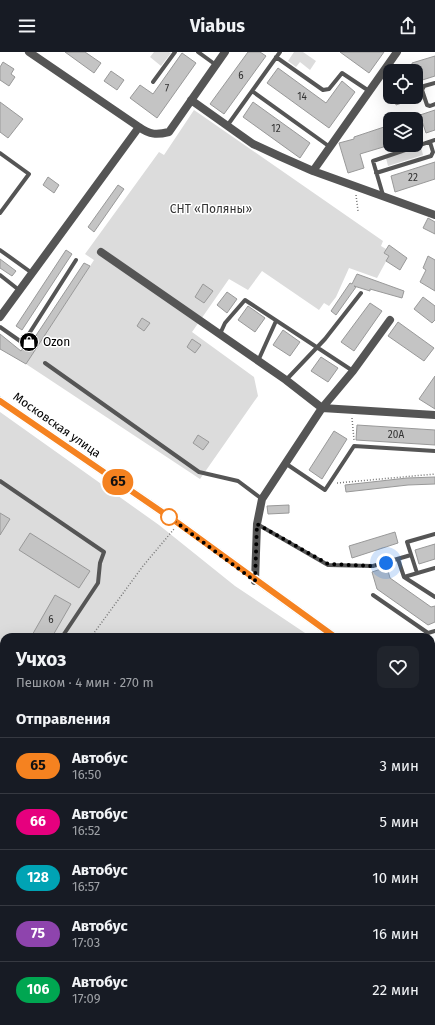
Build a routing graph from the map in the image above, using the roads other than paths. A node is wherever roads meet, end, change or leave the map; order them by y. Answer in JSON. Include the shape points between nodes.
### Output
{"nodes":[{"id":1,"x":29,"y":52,"type":"edge"},
{"id":2,"x":175,"y":52,"type":"edge"},
{"id":3,"x":198,"y":52,"type":"edge"},
{"id":4,"x":225,"y":52,"type":"edge"},
{"id":5,"x":280,"y":52,"type":"edge"},
{"id":6,"x":397,"y":52,"type":"edge"},
{"id":7,"x":276,"y":56,"type":"junction"},
{"id":8,"x":216,"y":65,"type":"junction"},
{"id":9,"x":153,"y":82,"type":"dead end"},
{"id":10,"x":435,"y":83,"type":"edge"},
{"id":11,"x":252,"y":91,"type":"junction"},
{"id":12,"x":369,"y":91,"type":"junction"},
{"id":13,"x":191,"y":100,"type":"junction"},
{"id":14,"x":435,"y":104,"type":"edge"},
{"id":15,"x":227,"y":126,"type":"junction"},
{"id":16,"x":139,"y":127,"type":"junction"},
{"id":17,"x":433,"y":141,"type":"edge"},
{"id":18,"x":330,"y":147,"type":"junction"},
{"id":19,"x":0,"y":152,"type":"edge"},
{"id":20,"x":313,"y":171,"type":"junction"},
{"id":21,"x":376,"y":173,"type":"junction"},
{"id":22,"x":383,"y":196,"type":"junction"},
{"id":23,"x":0,"y":213,"type":"edge"},
{"id":24,"x":435,"y":215,"type":"edge"},
{"id":25,"x":0,"y":250,"type":"edge"},
{"id":26,"x":101,"y":252,"type":"dead end"},
{"id":27,"x":76,"y":260,"type":"dead end"},
{"id":28,"x":32,"y":273,"type":"junction"},
{"id":29,"x":0,"y":275,"type":"edge"},
{"id":30,"x":19,"y":290,"type":"junction"},
{"id":31,"x":361,"y":293,"type":"dead end"},
{"id":32,"x":0,"y":317,"type":"edge"},
{"id":33,"x":390,"y":320,"type":"dead end"},
{"id":34,"x":276,"y":321,"type":"junction"},
{"id":35,"x":0,"y":327,"type":"edge"},
{"id":36,"x":220,"y":334,"type":"junction"},
{"id":37,"x":317,"y":348,"type":"junction"},
{"id":38,"x":258,"y":361,"type":"junction"},
{"id":39,"x":45,"y":363,"type":"dead end"},
{"id":40,"x":353,"y":371,"type":"junction"},
{"id":41,"x":286,"y":380,"type":"junction"},
{"id":42,"x":0,"y":401,"type":"edge"},
{"id":43,"x":322,"y":408,"type":"junction"},
{"id":44,"x":435,"y":415,"type":"edge"},
{"id":45,"x":435,"y":451,"type":"edge"},
{"id":46,"x":285,"y":463,"type":"junction"},
{"id":47,"x":0,"y":481,"type":"edge"},
{"id":48,"x":262,"y":499,"type":"junction"},
{"id":49,"x":257,"y":524,"type":"junction"},
{"id":50,"x":435,"y":534,"type":"edge"},
{"id":51,"x":412,"y":555,"type":"junction"},
{"id":52,"x":398,"y":559,"type":"junction"},
{"id":53,"x":435,"y":568,"type":"edge"},
{"id":54,"x":417,"y":573,"type":"junction"},
{"id":55,"x":404,"y":577,"type":"junction"},
{"id":56,"x":255,"y":581,"type":"junction"},
{"id":57,"x":373,"y":595,"type":"dead end"},
{"id":58,"x":435,"y":597,"type":"edge"},
{"id":59,"x":435,"y":631,"type":"edge"},
{"id":60,"x":65,"y":633,"type":"edge"},
{"id":61,"x":329,"y":633,"type":"edge"}],
"edges":[{"from":1,"to":16,"type":"street"},
{"from":2,"to":9,"type":"lane"},
{"from":3,"to":8,"type":"lane"},
{"from":4,"to":8,"type":"street"},
{"from":5,"to":7,"type":"lane"},
{"from":6,"to":12,"type":"street"},
{"from":7,"to":11,"type":"lane"},
{"from":7,"to":12,"type":"lane","via":[[323,90],[329,89],[342,73]]},
{"from":8,"to":13,"type":"street"},
{"from":10,"to":14,"type":"lane","via":[[424,86],[422,90],[427,105]]},
{"from":11,"to":15,"type":"lane"},
{"from":11,"to":18,"type":"lane"},
{"from":12,"to":18,"type":"street"},
{"from":13,"to":15,"type":"street"},
{"from":13,"to":16,"type":"street","via":[[169,132],[158,135],[148,133]]},
{"from":15,"to":20,"type":"street","via":[[253,144]]},
{"from":16,"to":28,"type":"street"},
{"from":17,"to":21,"type":"lane","via":[[432,156]]},
{"from":17,"to":21,"type":"lane","via":[[376,159],[373,164]]},
{"from":18,"to":20,"type":"street"},
{"from":19,"to":23,"type":"lane","via":[[29,174]]},
{"from":20,"to":22,"type":"street"},
{"from":21,"to":22,"type":"lane"},
{"from":22,"to":24,"type":"street"},
{"from":25,"to":28,"type":"lane"},
{"from":26,"to":36,"type":"street"},
{"from":27,"to":35,"type":"lane","via":[[25,340],[20,341]]},
{"from":28,"to":30,"type":"street"},
{"from":29,"to":30,"type":"lane"},
{"from":30,"to":32,"type":"street"},
{"from":31,"to":37,"type":"lane"},
{"from":33,"to":40,"type":"street"},
{"from":34,"to":36,"type":"lane","via":[[245,300],[225,323]]},
{"from":34,"to":37,"type":"lane"},
{"from":34,"to":38,"type":"lane"},
{"from":36,"to":38,"type":"street"},
{"from":37,"to":40,"type":"lane"},
{"from":37,"to":41,"type":"lane"},
{"from":38,"to":41,"type":"street"},
{"from":39,"to":48,"type":"lane","via":[[199,472],[238,481]]},
{"from":40,"to":43,"type":"street"},
{"from":41,"to":43,"type":"street"},
{"from":42,"to":56,"type":"main road","name":"Московская улица","via":[[178,523]]},
{"from":43,"to":44,"type":"street"},
{"from":43,"to":46,"type":"street"},
{"from":45,"to":46,"type":"lane","via":[[354,446],[325,490]]},
{"from":46,"to":48,"type":"street"},
{"from":47,"to":60,"type":"lane","via":[[104,552],[98,583]]},
{"from":48,"to":49,"type":"street"},
{"from":49,"to":52,"type":"lane","via":[[328,564],[373,566]]},
{"from":49,"to":56,"type":"street"},
{"from":50,"to":51,"type":"lane","via":[[407,542]]},
{"from":51,"to":52,"type":"lane"},
{"from":51,"to":54,"type":"lane"},
{"from":52,"to":55,"type":"lane"},
{"from":53,"to":54,"type":"lane"},
{"from":54,"to":55,"type":"lane"},
{"from":55,"to":58,"type":"lane"},
{"from":56,"to":61,"type":"main road","name":"Московская улица"},
{"from":57,"to":59,"type":"lane","via":[[428,633]]}]}
